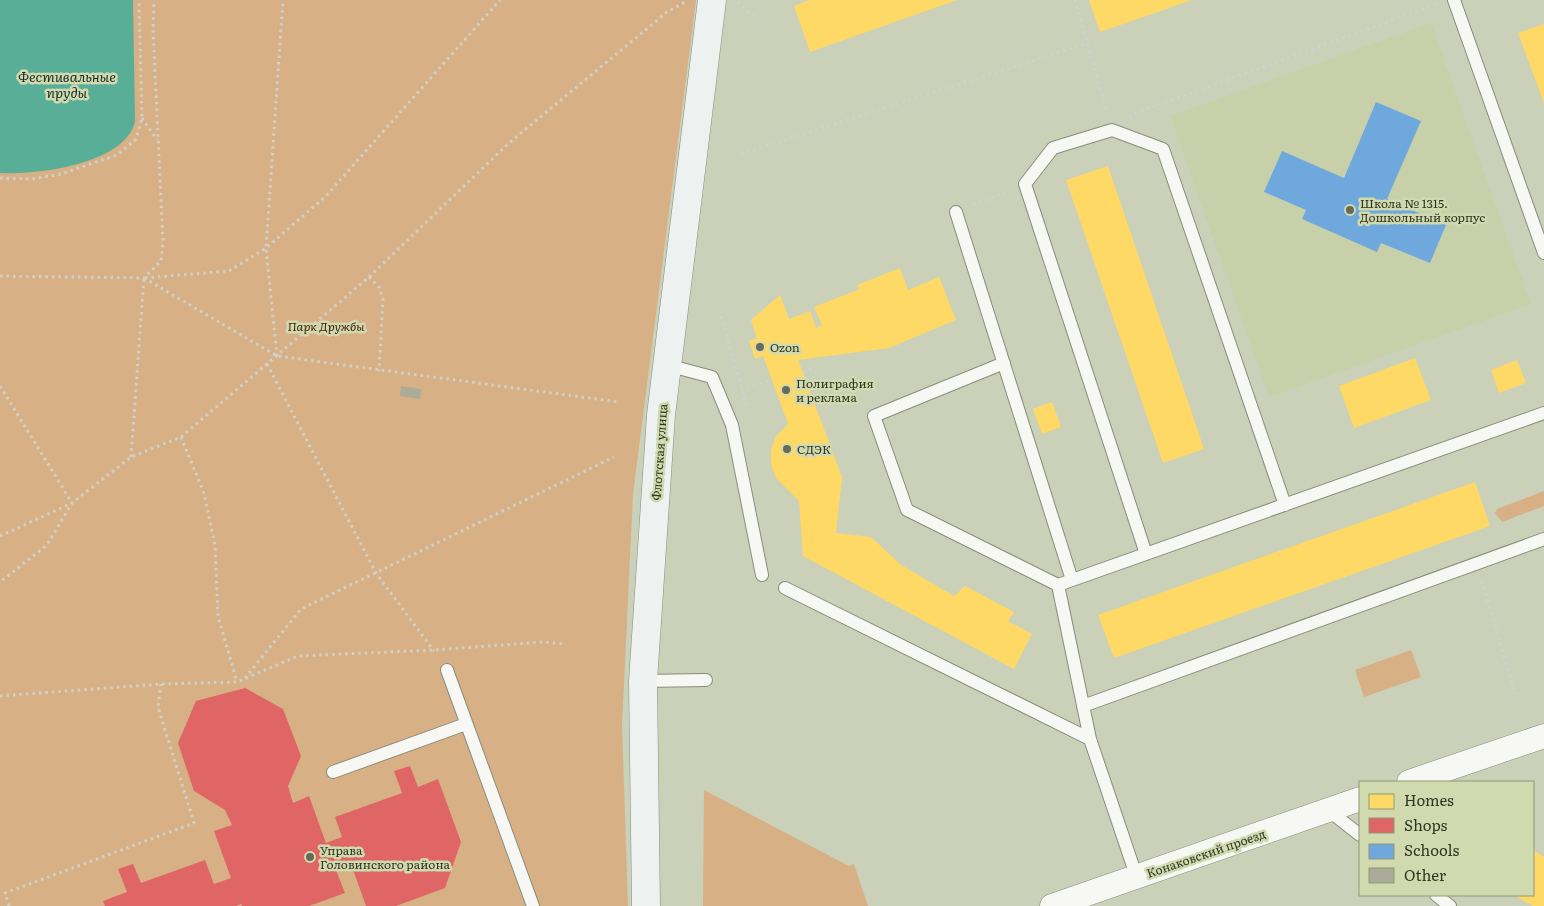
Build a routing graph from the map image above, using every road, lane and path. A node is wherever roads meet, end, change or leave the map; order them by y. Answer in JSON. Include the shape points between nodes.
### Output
{"nodes":[{"id":1,"x":139,"y":0,"type":"edge"},
{"id":2,"x":154,"y":0,"type":"edge"},
{"id":3,"x":283,"y":0,"type":"edge"},
{"id":4,"x":500,"y":0,"type":"edge"},
{"id":5,"x":690,"y":0,"type":"edge"},
{"id":6,"x":712,"y":0,"type":"edge"},
{"id":7,"x":736,"y":0,"type":"edge"},
{"id":8,"x":1075,"y":0,"type":"edge"},
{"id":9,"x":1454,"y":0,"type":"edge"},
{"id":10,"x":1438,"y":3,"type":"dead end"},
{"id":11,"x":757,"y":18,"type":"dead end"},
{"id":12,"x":1087,"y":43,"type":"junction"},
{"id":13,"x":142,"y":118,"type":"junction"},
{"id":14,"x":1112,"y":130,"type":"junction"},
{"id":15,"x":158,"y":142,"type":"junction"},
{"id":16,"x":741,"y":154,"type":"dead end"},
{"id":17,"x":0,"y":178,"type":"edge"},
{"id":18,"x":1025,"y":184,"type":"junction"},
{"id":19,"x":956,"y":212,"type":"joint"},
{"id":20,"x":266,"y":248,"type":"junction"},
{"id":21,"x":1544,"y":252,"type":"edge"},
{"id":22,"x":0,"y":276,"type":"edge"},
{"id":23,"x":369,"y":277,"type":"junction"},
{"id":24,"x":144,"y":278,"type":"junction"},
{"id":25,"x":721,"y":316,"type":"dead end"},
{"id":26,"x":277,"y":356,"type":"junction"},
{"id":27,"x":1004,"y":363,"type":"junction"},
{"id":28,"x":267,"y":364,"type":"junction"},
{"id":29,"x":667,"y":365,"type":"junction"},
{"id":30,"x":379,"y":371,"type":"junction"},
{"id":31,"x":803,"y":372,"type":"dead end"},
{"id":32,"x":772,"y":380,"type":"dead end"},
{"id":33,"x":0,"y":386,"type":"edge"},
{"id":34,"x":741,"y":390,"type":"junction"},
{"id":35,"x":619,"y":402,"type":"dead end"},
{"id":36,"x":746,"y":404,"type":"dead end"},
{"id":37,"x":1544,"y":413,"type":"edge"},
{"id":38,"x":874,"y":416,"type":"junction"},
{"id":39,"x":181,"y":437,"type":"junction"},
{"id":40,"x":131,"y":457,"type":"junction"},
{"id":41,"x":614,"y":457,"type":"dead end"},
{"id":42,"x":72,"y":503,"type":"junction"},
{"id":43,"x":1285,"y":505,"type":"junction"},
{"id":44,"x":0,"y":536,"type":"edge"},
{"id":45,"x":1544,"y":539,"type":"edge"},
{"id":46,"x":1146,"y":554,"type":"junction"},
{"id":47,"x":1477,"y":564,"type":"junction"},
{"id":48,"x":376,"y":573,"type":"junction"},
{"id":49,"x":762,"y":576,"type":"dead end"},
{"id":50,"x":1072,"y":580,"type":"junction"},
{"id":51,"x":0,"y":582,"type":"edge"},
{"id":52,"x":1058,"y":585,"type":"junction"},
{"id":53,"x":785,"y":588,"type":"dead end"},
{"id":54,"x":563,"y":644,"type":"dead end"},
{"id":55,"x":433,"y":650,"type":"junction"},
{"id":56,"x":447,"y":670,"type":"joint"},
{"id":57,"x":706,"y":680,"type":"dead end"},
{"id":58,"x":243,"y":681,"type":"junction"},
{"id":59,"x":643,"y":681,"type":"junction"},
{"id":60,"x":237,"y":682,"type":"junction"},
{"id":61,"x":161,"y":684,"type":"junction"},
{"id":62,"x":1515,"y":694,"type":"dead end"},
{"id":63,"x":0,"y":696,"type":"edge"},
{"id":64,"x":1084,"y":706,"type":"junction"},
{"id":65,"x":466,"y":724,"type":"junction"},
{"id":66,"x":1544,"y":736,"type":"edge"},
{"id":67,"x":1090,"y":739,"type":"junction"},
{"id":68,"x":333,"y":772,"type":"dead end"},
{"id":69,"x":1412,"y":781,"type":"edge"},
{"id":70,"x":1359,"y":799,"type":"edge"},
{"id":71,"x":1328,"y":810,"type":"junction"},
{"id":72,"x":1359,"y":834,"type":"edge"},
{"id":73,"x":1136,"y":878,"type":"junction"},
{"id":74,"x":1437,"y":896,"type":"edge"},
{"id":75,"x":9,"y":906,"type":"edge"},
{"id":76,"x":533,"y":906,"type":"edge"},
{"id":77,"x":646,"y":906,"type":"edge"},
{"id":78,"x":1052,"y":906,"type":"edge"},
{"id":79,"x":1450,"y":906,"type":"edge"}],
"edges":[{"from":1,"to":13,"type":"path"},
{"from":2,"to":15,"type":"path"},
{"from":3,"to":20,"type":"path"},
{"from":4,"to":20,"type":"path","via":[[325,197]]},
{"from":5,"to":23,"type":"path","via":[[667,12],[510,143]]},
{"from":6,"to":29,"type":"street","name":"Флотская улица"},
{"from":7,"to":11,"type":"path"},
{"from":8,"to":12,"type":"path"},
{"from":9,"to":21,"type":"lane"},
{"from":10,"to":14,"type":"path","via":[[1136,113]]},
{"from":12,"to":14,"type":"path"},
{"from":12,"to":16,"type":"path"},
{"from":13,"to":15,"type":"path"},
{"from":13,"to":17,"type":"path","via":[[136,139],[117,155],[61,174]]},
{"from":14,"to":18,"type":"lane","via":[[1053,148]]},
{"from":14,"to":43,"type":"lane","via":[[1163,149]]},
{"from":15,"to":24,"type":"path","via":[[162,253],[161,261]]},
{"from":18,"to":19,"type":"path"},
{"from":18,"to":46,"type":"lane"},
{"from":19,"to":27,"type":"lane"},
{"from":20,"to":24,"type":"path","via":[[229,271]]},
{"from":20,"to":26,"type":"path"},
{"from":22,"to":24,"type":"path"},
{"from":23,"to":26,"type":"path"},
{"from":23,"to":30,"type":"path","via":[[379,287],[383,299]]},
{"from":24,"to":26,"type":"path"},
{"from":24,"to":40,"type":"path"},
{"from":25,"to":34,"type":"path"},
{"from":26,"to":28,"type":"path"},
{"from":26,"to":30,"type":"path"},
{"from":27,"to":38,"type":"lane"},
{"from":27,"to":50,"type":"lane"},
{"from":28,"to":39,"type":"path"},
{"from":28,"to":48,"type":"path"},
{"from":29,"to":49,"type":"lane","via":[[712,377],[732,425]]},
{"from":29,"to":59,"type":"street","name":"Флотская улица"},
{"from":30,"to":35,"type":"path"},
{"from":31,"to":38,"type":"path","via":[[811,369]]},
{"from":32,"to":34,"type":"path"},
{"from":33,"to":42,"type":"path"},
{"from":34,"to":36,"type":"path"},
{"from":37,"to":43,"type":"lane"},
{"from":38,"to":52,"type":"lane","via":[[907,510]]},
{"from":39,"to":40,"type":"path"},
{"from":39,"to":60,"type":"path","via":[[204,493],[215,544],[218,616]]},
{"from":40,"to":42,"type":"path"},
{"from":41,"to":48,"type":"path"},
{"from":42,"to":44,"type":"path"},
{"from":42,"to":51,"type":"path","via":[[48,545]]},
{"from":43,"to":46,"type":"lane"},
{"from":45,"to":47,"type":"lane"},
{"from":46,"to":50,"type":"lane"},
{"from":47,"to":62,"type":"path"},
{"from":47,"to":64,"type":"lane"},
{"from":48,"to":55,"type":"path"},
{"from":48,"to":58,"type":"path","via":[[302,609]]},
{"from":50,"to":52,"type":"lane"},
{"from":52,"to":64,"type":"lane"},
{"from":53,"to":67,"type":"lane"},
{"from":54,"to":55,"type":"path","via":[[543,642]]},
{"from":55,"to":56,"type":"path"},
{"from":55,"to":58,"type":"path","via":[[298,656]]},
{"from":56,"to":65,"type":"lane"},
{"from":57,"to":59,"type":"lane"},
{"from":58,"to":60,"type":"path"},
{"from":59,"to":77,"type":"street","name":"Флотская улица"},
{"from":60,"to":61,"type":"path"},
{"from":61,"to":63,"type":"path"},
{"from":61,"to":75,"type":"path","via":[[158,707],[194,823],[5,893]]},
{"from":64,"to":67,"type":"lane"},
{"from":65,"to":68,"type":"lane"},
{"from":65,"to":76,"type":"lane"},
{"from":66,"to":69,"type":"street"},
{"from":67,"to":73,"type":"lane"},
{"from":70,"to":71,"type":"street","name":"Конаковский проезд"},
{"from":71,"to":72,"type":"lane"},
{"from":71,"to":73,"type":"street","name":"Конаковский проезд"},
{"from":73,"to":78,"type":"street","name":"Конаковский проезд"},
{"from":74,"to":79,"type":"lane"}]}
